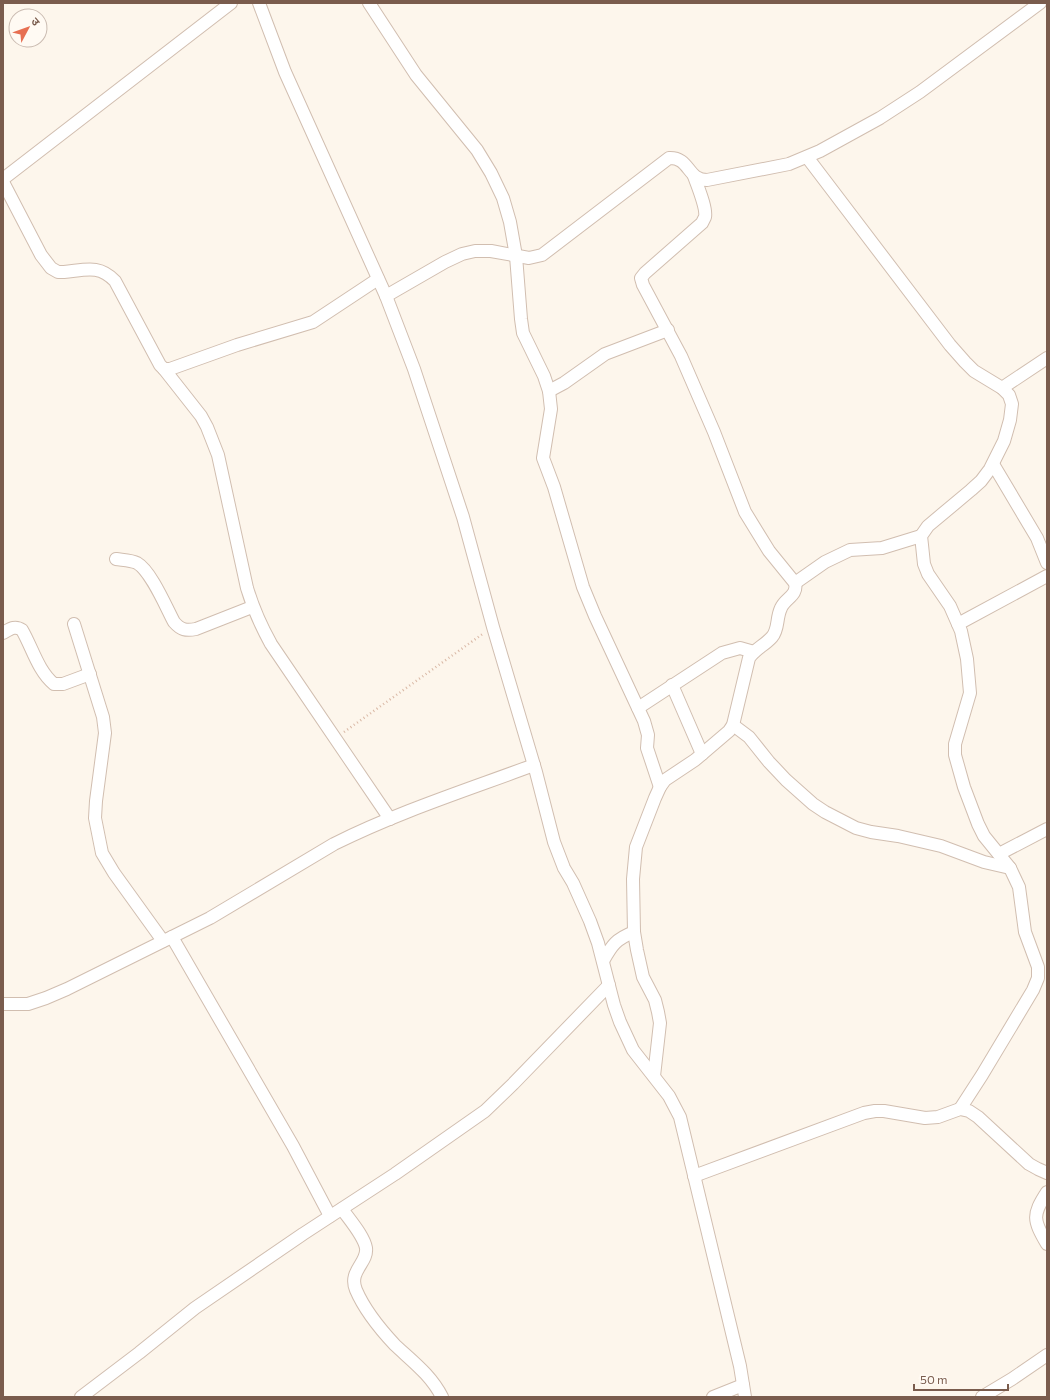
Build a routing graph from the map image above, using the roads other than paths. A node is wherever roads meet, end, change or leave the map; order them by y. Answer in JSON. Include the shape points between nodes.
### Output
{"nodes":[{"id":1,"x":231,"y":3,"type":"edge"},
{"id":2,"x":258,"y":3,"type":"edge"},
{"id":3,"x":369,"y":3,"type":"edge"},
{"id":4,"x":1040,"y":3,"type":"edge"},
{"id":5,"x":807,"y":158,"type":"junction"},
{"id":6,"x":694,"y":176,"type":"junction"},
{"id":7,"x":3,"y":181,"type":"edge"},
{"id":8,"x":516,"y":256,"type":"junction"},
{"id":9,"x":378,"y":279,"type":"junction"},
{"id":10,"x":386,"y":296,"type":"junction"},
{"id":11,"x":668,"y":330,"type":"junction"},
{"id":12,"x":1047,"y":358,"type":"edge"},
{"id":13,"x":164,"y":370,"type":"junction"},
{"id":14,"x":1002,"y":388,"type":"junction"},
{"id":15,"x":548,"y":391,"type":"junction"},
{"id":16,"x":993,"y":464,"type":"junction"},
{"id":17,"x":921,"y":536,"type":"junction"},
{"id":18,"x":116,"y":559,"type":"dead end"},
{"id":19,"x":1047,"y":564,"type":"edge"},
{"id":20,"x":1047,"y":576,"type":"edge"},
{"id":21,"x":795,"y":583,"type":"junction"},
{"id":22,"x":252,"y":607,"type":"junction"},
{"id":23,"x":74,"y":624,"type":"dead end"},
{"id":24,"x":958,"y":624,"type":"junction"},
{"id":25,"x":3,"y":633,"type":"edge"},
{"id":26,"x":754,"y":652,"type":"junction"},
{"id":27,"x":90,"y":674,"type":"junction"},
{"id":28,"x":672,"y":685,"type":"junction"},
{"id":29,"x":638,"y":708,"type":"junction"},
{"id":30,"x":733,"y":725,"type":"junction"},
{"id":31,"x":702,"y":754,"type":"junction"},
{"id":32,"x":534,"y":765,"type":"junction"},
{"id":33,"x":660,"y":787,"type":"junction"},
{"id":34,"x":390,"y":819,"type":"junction"},
{"id":35,"x":1047,"y":830,"type":"edge"},
{"id":36,"x":999,"y":854,"type":"junction"},
{"id":37,"x":1010,"y":868,"type":"junction"},
{"id":38,"x":634,"y":932,"type":"junction"},
{"id":39,"x":167,"y":939,"type":"junction"},
{"id":40,"x":603,"y":961,"type":"junction"},
{"id":41,"x":609,"y":985,"type":"junction"},
{"id":42,"x":3,"y":1004,"type":"edge"},
{"id":43,"x":654,"y":1076,"type":"junction"},
{"id":44,"x":960,"y":1109,"type":"junction"},
{"id":45,"x":1047,"y":1173,"type":"edge"},
{"id":46,"x":694,"y":1176,"type":"junction"},
{"id":47,"x":1047,"y":1192,"type":"edge"},
{"id":48,"x":342,"y":1209,"type":"junction"},
{"id":49,"x":330,"y":1216,"type":"junction"},
{"id":50,"x":1047,"y":1244,"type":"edge"},
{"id":51,"x":1047,"y":1355,"type":"edge"},
{"id":52,"x":744,"y":1391,"type":"edge"},
{"id":53,"x":81,"y":1397,"type":"edge"},
{"id":54,"x":442,"y":1397,"type":"edge"},
{"id":55,"x":713,"y":1397,"type":"edge"},
{"id":56,"x":982,"y":1397,"type":"edge"}],
"edges":[{"from":1,"to":7,"type":"street"},
{"from":2,"to":9,"type":"street","via":[[285,72]]},
{"from":3,"to":8,"type":"street","via":[[416,75],[477,150],[491,173],[503,198]]},
{"from":4,"to":5,"type":"street","via":[[920,92],[880,118]]},
{"from":5,"to":6,"type":"street","via":[[775,168],[707,180],[700,180]]},
{"from":5,"to":14,"type":"street","via":[[950,345],[974,371]]},
{"from":6,"to":8,"type":"street","via":[[683,161],[669,158],[542,255],[529,258]]},
{"from":6,"to":11,"type":"street","via":[[705,218],[641,278]]},
{"from":7,"to":13,"type":"street","via":[[41,255],[52,268],[58,272],[99,270],[110,275]]},
{"from":8,"to":10,"type":"street","via":[[491,251],[462,254]]},
{"from":8,"to":15,"type":"street","via":[[523,333],[544,376]]},
{"from":9,"to":10,"type":"street"},
{"from":9,"to":13,"type":"street","via":[[313,322]]},
{"from":10,"to":32,"type":"street","via":[[431,418],[465,524]]},
{"from":11,"to":15,"type":"street","via":[[605,354],[564,383]]},
{"from":11,"to":21,"type":"street","via":[[714,432],[745,512],[769,551]]},
{"from":12,"to":14,"type":"street"},
{"from":13,"to":22,"type":"street","via":[[201,416],[214,441]]},
{"from":14,"to":16,"type":"street","via":[[1009,395],[1012,404],[1004,441]]},
{"from":15,"to":29,"type":"street","via":[[551,409],[543,458],[583,588]]},
{"from":16,"to":17,"type":"street","via":[[981,481],[937,517]]},
{"from":16,"to":19,"type":"street","via":[[1034,533]]},
{"from":17,"to":21,"type":"street","via":[[882,548],[850,550],[825,562]]},
{"from":17,"to":24,"type":"street","via":[[926,569],[950,606]]},
{"from":18,"to":22,"type":"street","via":[[136,563],[143,568],[180,629],[196,629]]},
{"from":20,"to":24,"type":"street"},
{"from":21,"to":26,"type":"street","via":[[794,594],[783,604],[779,612],[775,633]]},
{"from":22,"to":34,"type":"street","via":[[271,644]]},
{"from":23,"to":27,"type":"street"},
{"from":24,"to":36,"type":"street","via":[[964,643],[970,693],[956,738],[955,755],[978,824]]},
{"from":25,"to":27,"type":"street","via":[[14,627],[22,630],[43,671],[54,684],[63,684]]},
{"from":26,"to":28,"type":"street","via":[[740,648],[722,653]]},
{"from":26,"to":30,"type":"street","via":[[747,664]]},
{"from":27,"to":39,"type":"street","via":[[103,716],[105,732],[95,818],[100,846],[114,873]]},
{"from":28,"to":29,"type":"street"},
{"from":28,"to":31,"type":"street"},
{"from":29,"to":33,"type":"street","via":[[647,729],[647,748]]},
{"from":30,"to":31,"type":"street"},
{"from":30,"to":37,"type":"street","via":[[749,737],[786,780],[825,812],[856,828],[926,842]]},
{"from":31,"to":33,"type":"street","via":[[665,780]]},
{"from":32,"to":34,"type":"street"},
{"from":32,"to":40,"type":"street","via":[[554,842],[586,910]]},
{"from":33,"to":38,"type":"street","via":[[636,847],[633,879]]},
{"from":34,"to":39,"type":"street","via":[[334,844],[230,907]]},
{"from":35,"to":36,"type":"street"},
{"from":36,"to":37,"type":"street"},
{"from":37,"to":44,"type":"street","via":[[1019,887],[1025,932],[1038,967],[1038,978],[982,1076]]},
{"from":38,"to":40,"type":"street","via":[[622,936],[610,948]]},
{"from":38,"to":43,"type":"street","via":[[643,977],[655,1000],[660,1023]]},
{"from":39,"to":42,"type":"street","via":[[46,998],[28,1004]]},
{"from":39,"to":49,"type":"street","via":[[293,1146]]},
{"from":40,"to":41,"type":"street"},
{"from":41,"to":43,"type":"street","via":[[625,1035],[637,1056]]},
{"from":41,"to":48,"type":"street","via":[[485,1111]]},
{"from":43,"to":46,"type":"street","via":[[669,1096],[680,1118]]},
{"from":44,"to":45,"type":"street","via":[[978,1117],[1029,1164]]},
{"from":44,"to":46,"type":"street","via":[[938,1117],[925,1118],[884,1111],[864,1113]]},
{"from":46,"to":52,"type":"street"},
{"from":47,"to":50,"type":"street","via":[[1036,1210],[1038,1227]]},
{"from":48,"to":49,"type":"street"},
{"from":48,"to":54,"type":"street","via":[[366,1248],[366,1254],[354,1281],[363,1303],[386,1336],[433,1382]]},
{"from":49,"to":53,"type":"street","via":[[195,1308]]},
{"from":51,"to":56,"type":"street"},
{"from":52,"to":55,"type":"street"}]}
